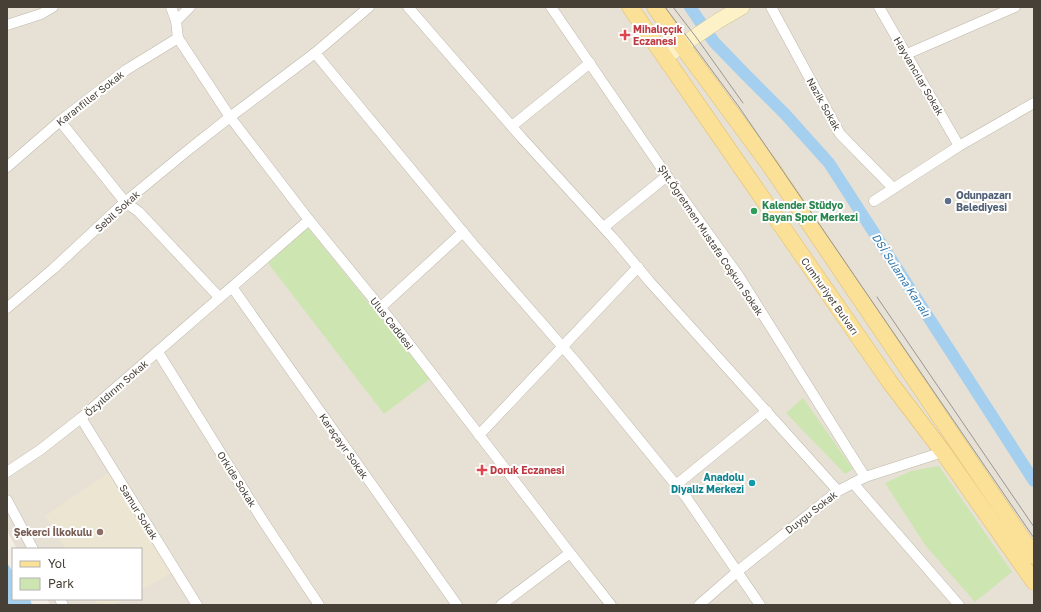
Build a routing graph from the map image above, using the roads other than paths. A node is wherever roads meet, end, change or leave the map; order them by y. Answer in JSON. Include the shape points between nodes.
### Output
{"nodes":[{"id":1,"x":53,"y":7,"type":"edge"},
{"id":2,"x":171,"y":7,"type":"edge"},
{"id":3,"x":190,"y":7,"type":"edge"},
{"id":4,"x":369,"y":7,"type":"edge"},
{"id":5,"x":408,"y":7,"type":"edge"},
{"id":6,"x":551,"y":7,"type":"edge"},
{"id":7,"x":630,"y":7,"type":"edge"},
{"id":8,"x":655,"y":7,"type":"edge"},
{"id":9,"x":742,"y":7,"type":"edge"},
{"id":10,"x":771,"y":7,"type":"edge"},
{"id":11,"x":879,"y":7,"type":"edge"},
{"id":12,"x":1009,"y":8,"type":"edge"},
{"id":13,"x":38,"y":10,"type":"edge"},
{"id":14,"x":176,"y":21,"type":"junction"},
{"id":15,"x":7,"y":25,"type":"edge"},
{"id":16,"x":178,"y":38,"type":"junction"},
{"id":17,"x":682,"y":46,"type":"junction"},
{"id":18,"x":316,"y":53,"type":"junction"},
{"id":19,"x":907,"y":54,"type":"junction"},
{"id":20,"x":665,"y":57,"type":"junction"},
{"id":21,"x":590,"y":63,"type":"junction"},
{"id":22,"x":1034,"y":103,"type":"edge"},
{"id":23,"x":230,"y":117,"type":"junction"},
{"id":24,"x":60,"y":121,"type":"junction"},
{"id":25,"x":512,"y":126,"type":"junction"},
{"id":26,"x":959,"y":146,"type":"junction"},
{"id":27,"x":7,"y":167,"type":"edge"},
{"id":28,"x":667,"y":176,"type":"junction"},
{"id":29,"x":893,"y":188,"type":"junction"},
{"id":30,"x":874,"y":201,"type":"dead end"},
{"id":31,"x":125,"y":202,"type":"junction"},
{"id":32,"x":309,"y":220,"type":"junction"},
{"id":33,"x":604,"y":227,"type":"junction"},
{"id":34,"x":463,"y":232,"type":"junction"},
{"id":35,"x":638,"y":267,"type":"junction"},
{"id":36,"x":232,"y":287,"type":"junction"},
{"id":37,"x":219,"y":297,"type":"junction"},
{"id":38,"x":7,"y":308,"type":"edge"},
{"id":39,"x":380,"y":308,"type":"junction"},
{"id":40,"x":563,"y":347,"type":"junction"},
{"id":41,"x":158,"y":352,"type":"junction"},
{"id":42,"x":767,"y":411,"type":"junction"},
{"id":43,"x":81,"y":418,"type":"junction"},
{"id":44,"x":479,"y":435,"type":"junction"},
{"id":45,"x":943,"y":452,"type":"junction"},
{"id":46,"x":7,"y":472,"type":"edge"},
{"id":47,"x":865,"y":477,"type":"junction"},
{"id":48,"x":854,"y":483,"type":"junction"},
{"id":49,"x":676,"y":485,"type":"junction"},
{"id":50,"x":838,"y":491,"type":"junction"},
{"id":51,"x":8,"y":502,"type":"edge"},
{"id":52,"x":32,"y":548,"type":"edge"},
{"id":53,"x":570,"y":553,"type":"junction"},
{"id":54,"x":1034,"y":556,"type":"edge"},
{"id":55,"x":738,"y":571,"type":"junction"},
{"id":56,"x":1034,"y":582,"type":"edge"},
{"id":57,"x":197,"y":605,"type":"edge"},
{"id":58,"x":319,"y":605,"type":"edge"},
{"id":59,"x":457,"y":605,"type":"edge"},
{"id":60,"x":501,"y":605,"type":"edge"},
{"id":61,"x":611,"y":605,"type":"edge"},
{"id":62,"x":699,"y":605,"type":"edge"},
{"id":63,"x":760,"y":605,"type":"edge"},
{"id":64,"x":959,"y":605,"type":"edge"}],
"edges":[{"from":1,"to":13,"type":"street"},
{"from":2,"to":14,"type":"street"},
{"from":3,"to":14,"type":"street"},
{"from":4,"to":18,"type":"street","name":"Sebil Sokak"},
{"from":5,"to":25,"type":"street"},
{"from":6,"to":21,"type":"street","name":"Şht.Öğretmen Mustafa Coşkun Sokak"},
{"from":7,"to":20,"type":"main road","name":"Cumhuriyet Bulvarı"},
{"from":8,"to":17,"type":"main road"},
{"from":9,"to":17,"type":"main road"},
{"from":10,"to":29,"type":"street","name":"Nazik Sokak","via":[[840,134]]},
{"from":11,"to":19,"type":"street","name":"Hayvancılar Sokak"},
{"from":12,"to":19,"type":"street"},
{"from":13,"to":15,"type":"street"},
{"from":14,"to":16,"type":"street"},
{"from":16,"to":23,"type":"street","name":"Ulus Caddesi"},
{"from":16,"to":24,"type":"street","name":"Karanfiller Sokak","via":[[126,70]]},
{"from":17,"to":20,"type":"main road"},
{"from":17,"to":54,"type":"main road","via":[[771,167]]},
{"from":18,"to":23,"type":"street","name":"Sebil Sokak"},
{"from":18,"to":34,"type":"street"},
{"from":19,"to":26,"type":"street","name":"Hayvancılar Sokak"},
{"from":20,"to":45,"type":"main road","name":"Cumhuriyet Bulvarı","via":[[884,375]]},
{"from":21,"to":25,"type":"street"},
{"from":21,"to":28,"type":"street","name":"Şht.Öğretmen Mustafa Coşkun Sokak"},
{"from":22,"to":26,"type":"street"},
{"from":23,"to":31,"type":"street","name":"Sebil Sokak"},
{"from":23,"to":32,"type":"street","name":"Ulus Caddesi"},
{"from":24,"to":27,"type":"street","name":"Karanfiller Sokak"},
{"from":24,"to":31,"type":"street"},
{"from":25,"to":33,"type":"street"},
{"from":26,"to":29,"type":"street"},
{"from":28,"to":33,"type":"street"},
{"from":28,"to":47,"type":"street","name":"Şht.Öğretmen Mustafa Coşkun Sokak","via":[[738,275]]},
{"from":29,"to":30,"type":"street"},
{"from":31,"to":37,"type":"street","via":[[140,212]]},
{"from":31,"to":38,"type":"street","name":"Sebil Sokak"},
{"from":32,"to":36,"type":"street","name":"Özyıldırım Sokak"},
{"from":32,"to":39,"type":"street","name":"Ulus Caddesi"},
{"from":33,"to":35,"type":"street"},
{"from":34,"to":39,"type":"street"},
{"from":34,"to":40,"type":"street"},
{"from":35,"to":40,"type":"street"},
{"from":35,"to":42,"type":"street"},
{"from":36,"to":37,"type":"street","name":"Özyıldırım Sokak"},
{"from":36,"to":59,"type":"street","name":"Karaçayır Sokak"},
{"from":37,"to":41,"type":"street","name":"Özyıldırım Sokak"},
{"from":39,"to":44,"type":"street","name":"Ulus Caddesi"},
{"from":40,"to":44,"type":"street"},
{"from":40,"to":49,"type":"street"},
{"from":41,"to":43,"type":"street","name":"Özyıldırım Sokak"},
{"from":41,"to":58,"type":"street","name":"Orkide Sokak","via":[[263,521]]},
{"from":42,"to":49,"type":"street"},
{"from":42,"to":50,"type":"street"},
{"from":43,"to":46,"type":"street","name":"Özyıldırım Sokak"},
{"from":43,"to":57,"type":"street","name":"Samur Sokak"},
{"from":44,"to":53,"type":"street","name":"Ulus Caddesi"},
{"from":45,"to":47,"type":"street","name":"Duygu Sokak"},
{"from":45,"to":56,"type":"main road","name":"Cumhuriyet Bulvarı"},
{"from":47,"to":48,"type":"street","name":"Duygu Sokak"},
{"from":48,"to":50,"type":"street","name":"Duygu Sokak"},
{"from":48,"to":64,"type":"street"},
{"from":49,"to":55,"type":"street"},
{"from":50,"to":55,"type":"street","name":"Duygu Sokak"},
{"from":51,"to":52,"type":"street"},
{"from":53,"to":60,"type":"street"},
{"from":53,"to":61,"type":"street","name":"Ulus Caddesi"},
{"from":55,"to":62,"type":"street","name":"Duygu Sokak"},
{"from":55,"to":63,"type":"street"}]}
